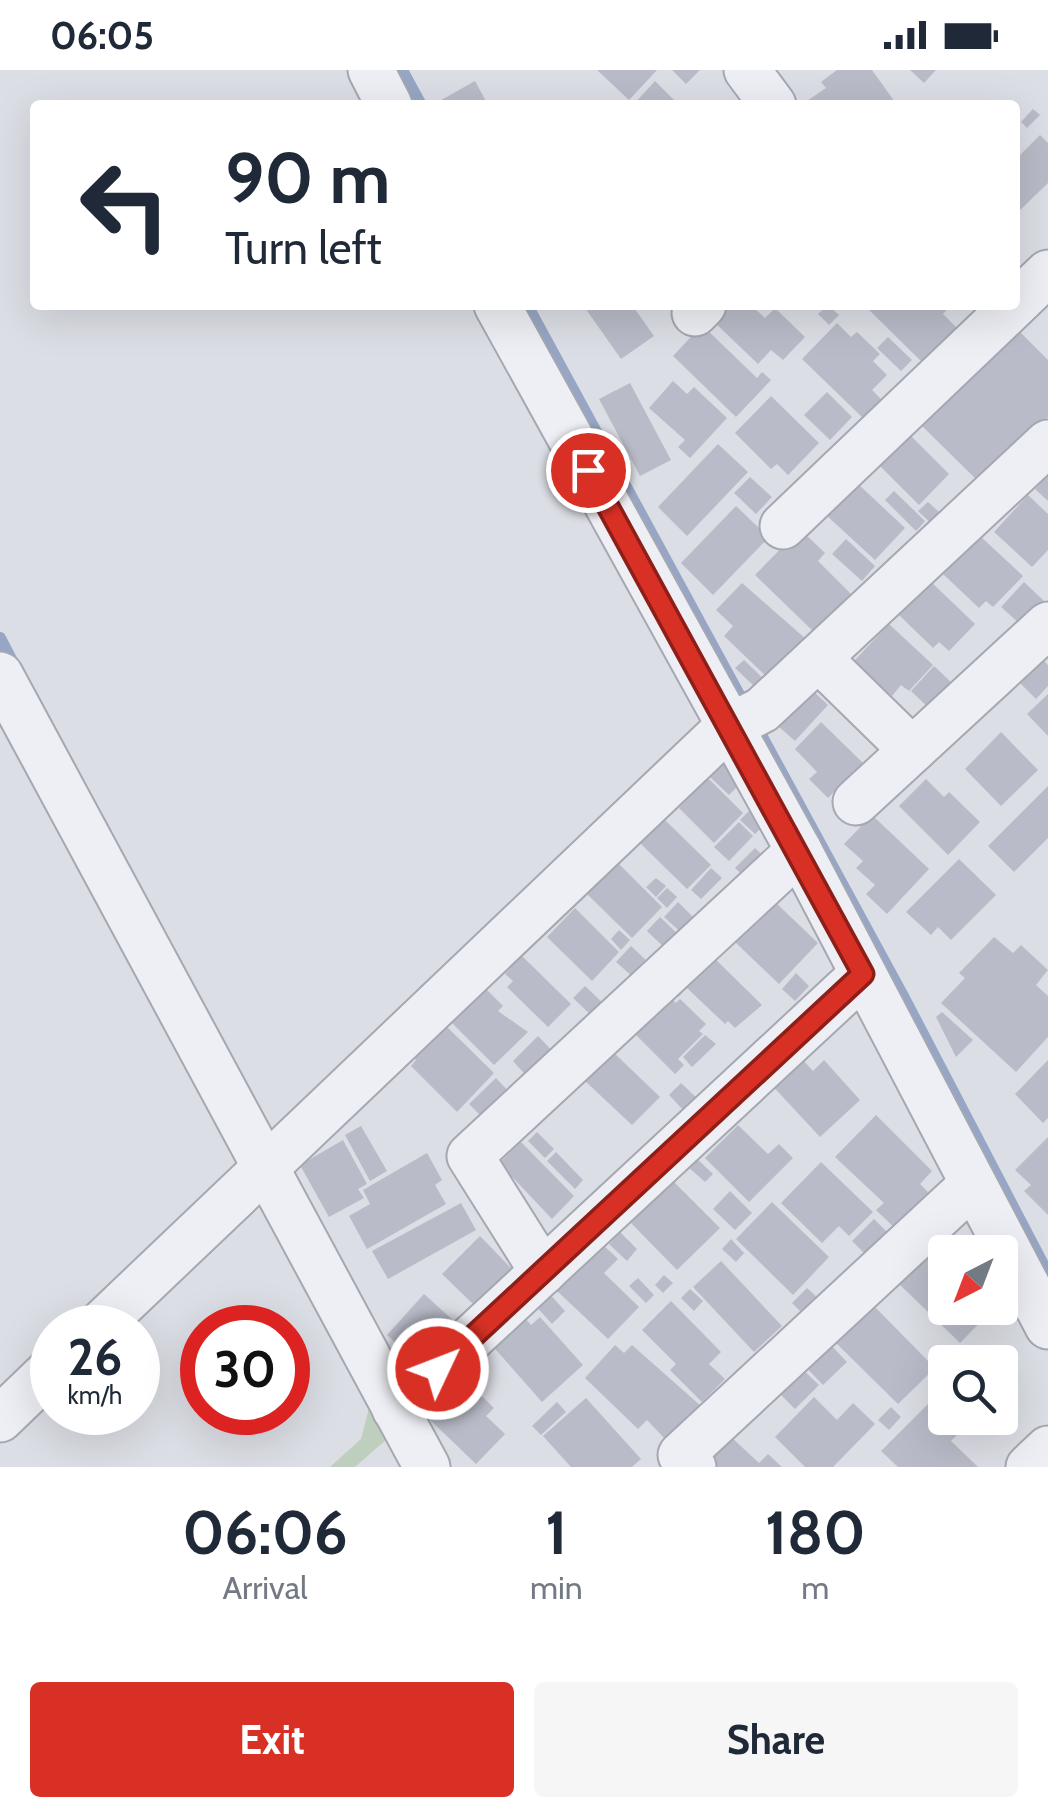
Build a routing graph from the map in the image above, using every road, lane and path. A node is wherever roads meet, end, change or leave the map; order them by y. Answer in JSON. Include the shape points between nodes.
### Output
{"nodes":[{"id":1,"x":371,"y":70,"type":"edge"},
{"id":2,"x":747,"y":70,"type":"edge"},
{"id":3,"x":386,"y":100,"type":"edge"},
{"id":4,"x":770,"y":100,"type":"edge"},
{"id":5,"x":1048,"y":274,"type":"edge"},
{"id":6,"x":1020,"y":301,"type":"edge"},
{"id":7,"x":499,"y":310,"type":"edge"},
{"id":8,"x":1010,"y":310,"type":"edge"},
{"id":9,"x":1048,"y":443,"type":"edge"},
{"id":10,"x":783,"y":526,"type":"dead end"},
{"id":11,"x":1048,"y":625,"type":"edge"},
{"id":12,"x":818,"y":658,"type":"junction"},
{"id":13,"x":0,"y":675,"type":"edge"},
{"id":14,"x":744,"y":720,"type":"junction"},
{"id":15,"x":912,"y":750,"type":"junction"},
{"id":16,"x":856,"y":802,"type":"dead end"},
{"id":17,"x":799,"y":850,"type":"junction"},
{"id":18,"x":863,"y":974,"type":"junction"},
{"id":19,"x":264,"y":1168,"type":"junction"},
{"id":20,"x":973,"y":1184,"type":"junction"},
{"id":21,"x":543,"y":1272,"type":"junction"},
{"id":22,"x":121,"y":1305,"type":"edge"},
{"id":23,"x":1048,"y":1326,"type":"edge"},
{"id":24,"x":30,"y":1390,"type":"edge"},
{"id":25,"x":403,"y":1402,"type":"junction"},
{"id":26,"x":0,"y":1419,"type":"edge"},
{"id":27,"x":1048,"y":1449,"type":"edge"},
{"id":28,"x":427,"y":1467,"type":"edge"},
{"id":29,"x":692,"y":1467,"type":"edge"},
{"id":30,"x":1029,"y":1467,"type":"edge"}],
"edges":[{"from":1,"to":3,"type":"street"},
{"from":2,"to":4,"type":"street"},
{"from":5,"to":6,"type":"street"},
{"from":7,"to":14,"type":"street"},
{"from":8,"to":10,"type":"street"},
{"from":9,"to":12,"type":"street"},
{"from":11,"to":15,"type":"street"},
{"from":12,"to":14,"type":"street"},
{"from":12,"to":15,"type":"street"},
{"from":13,"to":19,"type":"street"},
{"from":14,"to":17,"type":"street"},
{"from":14,"to":19,"type":"street"},
{"from":15,"to":16,"type":"street"},
{"from":17,"to":18,"type":"street"},
{"from":17,"to":21,"type":"street","via":[[470,1156]]},
{"from":18,"to":20,"type":"street"},
{"from":18,"to":21,"type":"street"},
{"from":19,"to":22,"type":"street"},
{"from":19,"to":25,"type":"street"},
{"from":20,"to":23,"type":"street"},
{"from":20,"to":29,"type":"street","via":[[681,1455]]},
{"from":21,"to":25,"type":"street"},
{"from":24,"to":26,"type":"street"},
{"from":25,"to":28,"type":"street"},
{"from":27,"to":30,"type":"street"}]}
